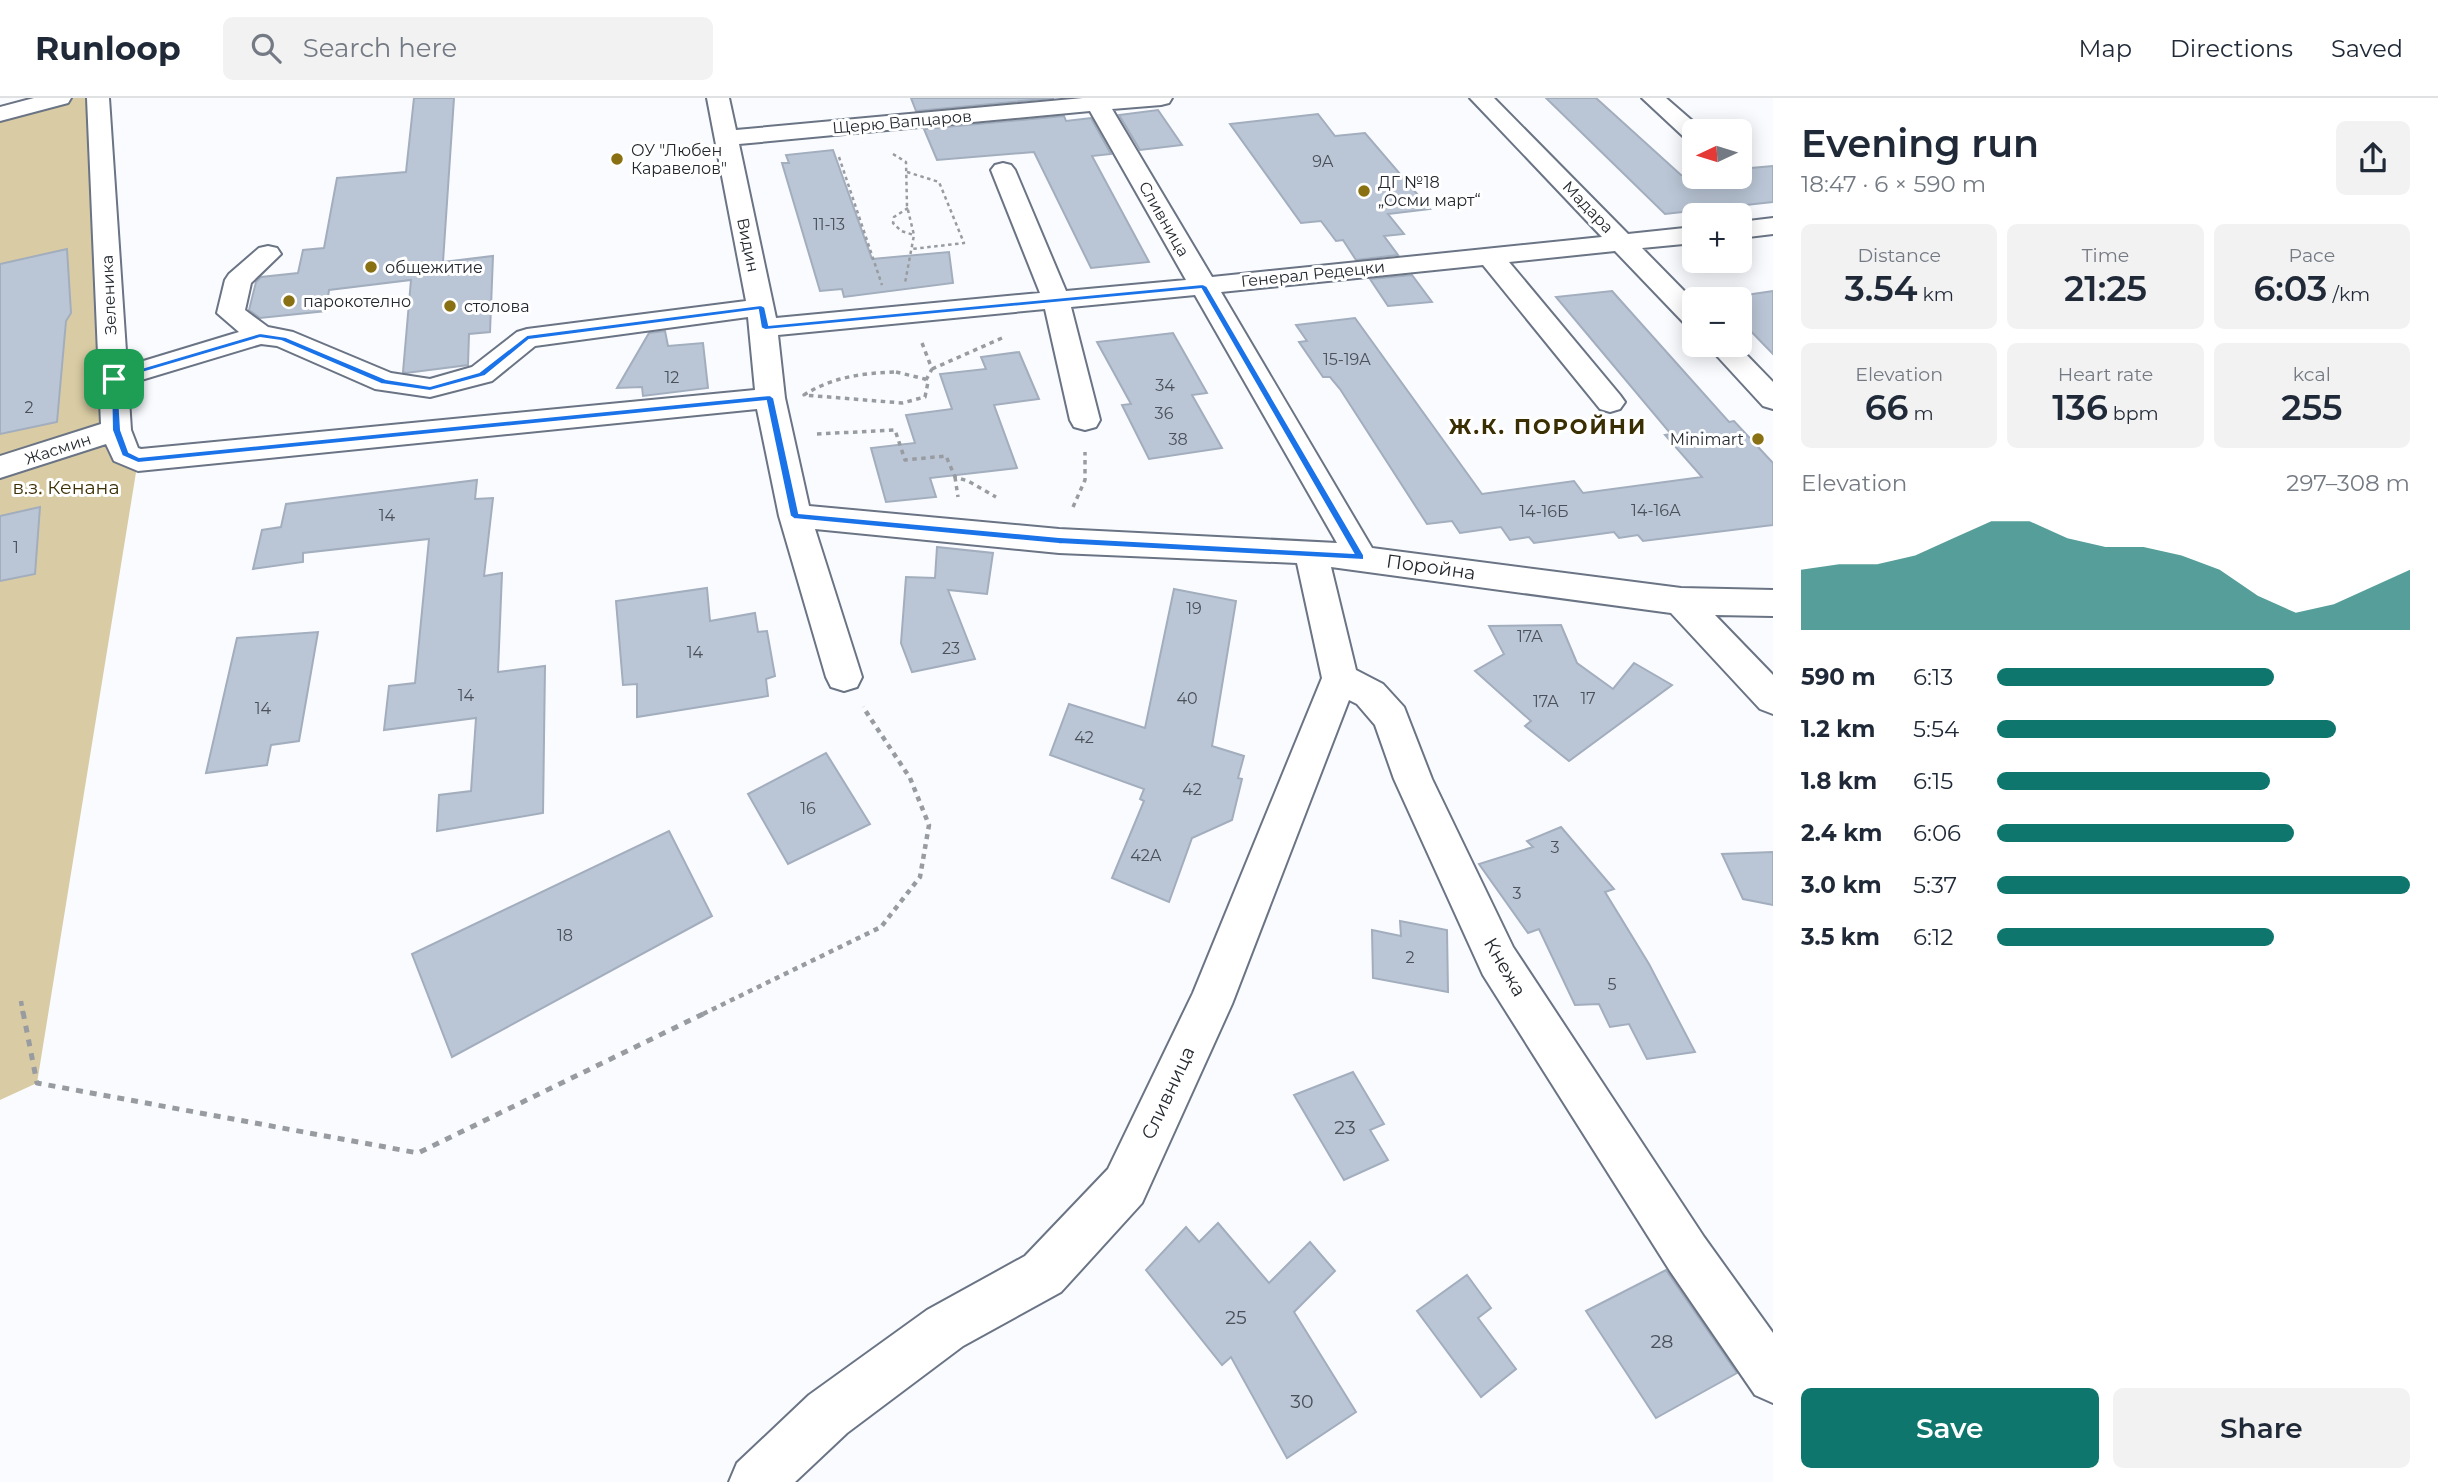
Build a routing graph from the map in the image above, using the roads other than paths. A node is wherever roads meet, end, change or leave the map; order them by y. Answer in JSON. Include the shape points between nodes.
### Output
{"nodes":[{"id":1,"x":60,"y":98,"type":"edge"},
{"id":2,"x":98,"y":98,"type":"edge"},
{"id":3,"x":718,"y":98,"type":"edge"},
{"id":4,"x":1161,"y":98,"type":"edge"},
{"id":5,"x":1482,"y":98,"type":"edge"},
{"id":6,"x":1653,"y":98,"type":"edge"},
{"id":7,"x":1096,"y":101,"type":"edge"},
{"id":8,"x":0,"y":114,"type":"edge"},
{"id":9,"x":1682,"y":123,"type":"edge"},
{"id":10,"x":726,"y":138,"type":"junction"},
{"id":11,"x":1003,"y":170,"type":"dead end"},
{"id":12,"x":1773,"y":226,"type":"edge"},
{"id":13,"x":1752,"y":229,"type":"edge"},
{"id":14,"x":1682,"y":236,"type":"edge"},
{"id":15,"x":1622,"y":243,"type":"junction"},
{"id":16,"x":268,"y":254,"type":"dead end"},
{"id":17,"x":1490,"y":256,"type":"junction"},
{"id":18,"x":1203,"y":286,"type":"junction"},
{"id":19,"x":1056,"y":299,"type":"junction"},
{"id":20,"x":1682,"y":305,"type":"edge"},
{"id":21,"x":763,"y":317,"type":"junction"},
{"id":22,"x":260,"y":335,"type":"junction"},
{"id":23,"x":1734,"y":357,"type":"edge"},
{"id":24,"x":114,"y":379,"type":"junction"},
{"id":25,"x":1768,"y":387,"type":"edge"},
{"id":26,"x":770,"y":398,"type":"junction"},
{"id":27,"x":1611,"y":402,"type":"dead end"},
{"id":28,"x":1085,"y":420,"type":"road end"},
{"id":29,"x":116,"y":430,"type":"junction"},
{"id":30,"x":0,"y":467,"type":"edge"},
{"id":31,"x":794,"y":516,"type":"junction"},
{"id":32,"x":1311,"y":552,"type":"junction"},
{"id":33,"x":1361,"y":557,"type":"junction"},
{"id":34,"x":1681,"y":601,"type":"junction"},
{"id":35,"x":1773,"y":603,"type":"edge"},
{"id":36,"x":844,"y":677,"type":"road end"},
{"id":37,"x":1340,"y":678,"type":"junction"},
{"id":38,"x":1773,"y":699,"type":"edge"},
{"id":39,"x":1773,"y":1377,"type":"edge"},
{"id":40,"x":756,"y":1482,"type":"edge"}],
"edges":[{"from":1,"to":8,"type":"street"},
{"from":2,"to":24,"type":"street","name":"Зеленика"},
{"from":3,"to":10,"type":"street","name":"Видин"},
{"from":4,"to":7,"type":"street","name":"Щерю Вапцаров"},
{"from":5,"to":15,"type":"street","name":"Мадара"},
{"from":6,"to":9,"type":"street"},
{"from":7,"to":10,"type":"street","name":"Щерю Вапцаров"},
{"from":7,"to":18,"type":"street","name":"Сливница"},
{"from":10,"to":21,"type":"street","name":"Видин"},
{"from":11,"to":19,"type":"street"},
{"from":12,"to":13,"type":"street"},
{"from":14,"to":15,"type":"street","name":"Генерал Редецки"},
{"from":15,"to":17,"type":"street","name":"Генерал Редецки"},
{"from":15,"to":20,"type":"street","name":"Мадара"},
{"from":16,"to":22,"type":"street","via":[[238,280],[230,313]]},
{"from":17,"to":18,"type":"street","name":"Генерал Редецки"},
{"from":17,"to":27,"type":"street"},
{"from":18,"to":19,"type":"street","name":"Генерал Редецки"},
{"from":18,"to":33,"type":"street","name":"Сливница"},
{"from":19,"to":21,"type":"street","name":"Генерал Редецки"},
{"from":19,"to":28,"type":"street"},
{"from":21,"to":22,"type":"street","name":"Генерал Редецки","via":[[527,338],[482,374],[430,388],[384,382],[283,338]]},
{"from":21,"to":26,"type":"street","name":"Видин"},
{"from":22,"to":24,"type":"street"},
{"from":23,"to":25,"type":"street"},
{"from":24,"to":29,"type":"street","name":"Зеленика"},
{"from":26,"to":29,"type":"street","name":"Зеленика","via":[[138,460],[125,454]]},
{"from":26,"to":31,"type":"street","name":"Видин"},
{"from":29,"to":30,"type":"street","name":"Жасмин"},
{"from":31,"to":32,"type":"street","name":"Поройна","via":[[1059,541]]},
{"from":31,"to":36,"type":"street","name":"Видин"},
{"from":32,"to":33,"type":"street","name":"Поройна"},
{"from":32,"to":37,"type":"street"},
{"from":33,"to":34,"type":"street","name":"Поройна"},
{"from":34,"to":35,"type":"street","name":"Поройна"},
{"from":34,"to":38,"type":"street"},
{"from":37,"to":39,"type":"street","name":"Кнежа","via":[[1370,694],[1391,718],[1413,779],[1498,961],[1687,1254]]},
{"from":37,"to":40,"type":"street","name":"Сливница","via":[[1210,1004],[1125,1186],[1043,1274],[934,1336],[828,1414]]}]}
